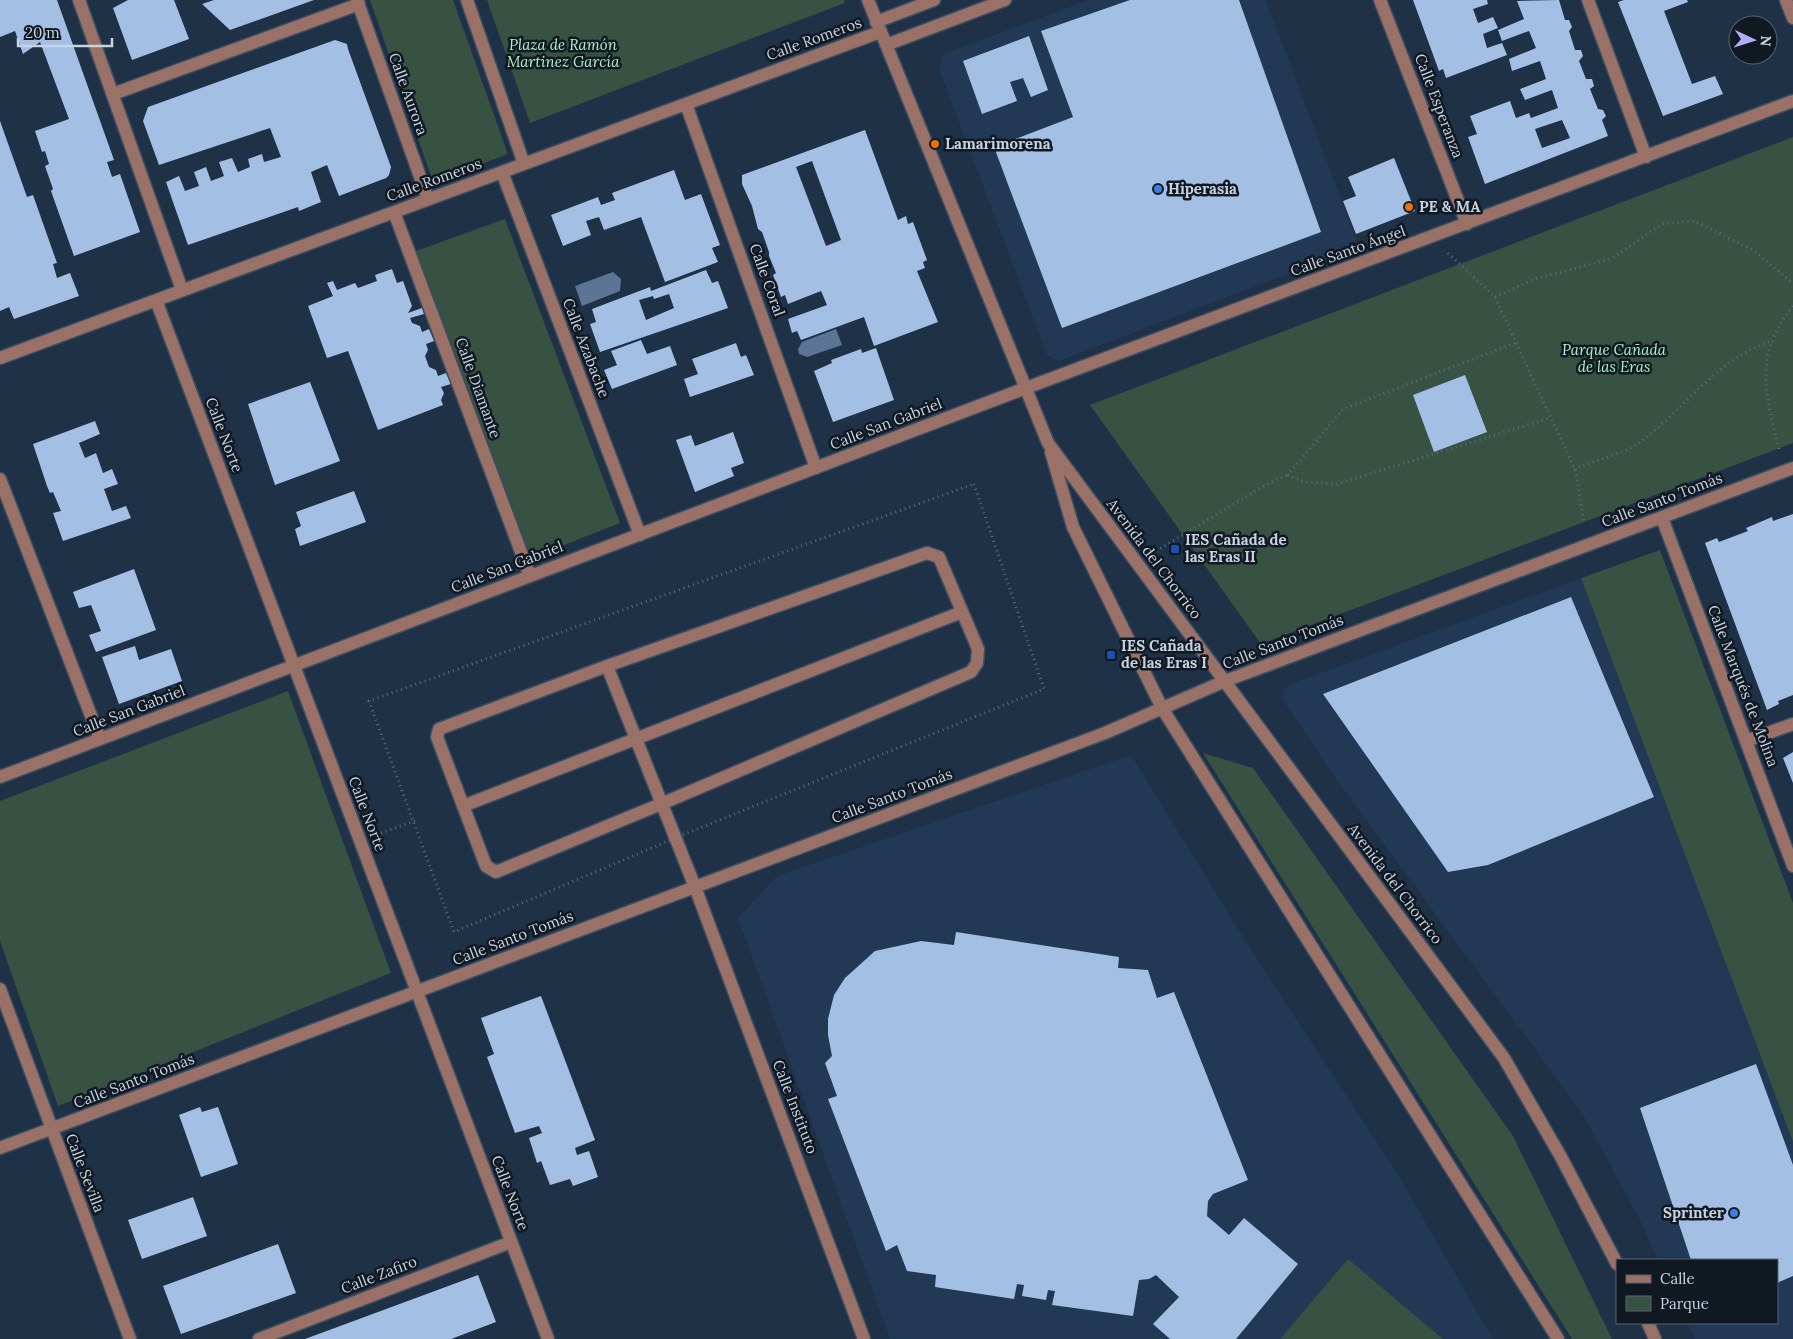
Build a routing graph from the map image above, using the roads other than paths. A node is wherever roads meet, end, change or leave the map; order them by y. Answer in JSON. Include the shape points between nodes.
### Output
{"nodes":[{"id":1,"x":79,"y":0,"type":"edge"},
{"id":2,"x":466,"y":0,"type":"edge"},
{"id":3,"x":868,"y":0,"type":"edge"},
{"id":4,"x":934,"y":0,"type":"edge"},
{"id":5,"x":1005,"y":0,"type":"edge"},
{"id":6,"x":1380,"y":0,"type":"edge"},
{"id":7,"x":1588,"y":0,"type":"edge"},
{"id":8,"x":1786,"y":0,"type":"edge"},
{"id":9,"x":358,"y":2,"type":"edge"},
{"id":10,"x":1793,"y":18,"type":"edge"},
{"id":11,"x":878,"y":27,"type":"junction"},
{"id":12,"x":886,"y":45,"type":"junction"},
{"id":13,"x":113,"y":94,"type":"junction"},
{"id":14,"x":1793,"y":101,"type":"edge"},
{"id":15,"x":686,"y":104,"type":"junction"},
{"id":16,"x":1646,"y":157,"type":"junction"},
{"id":17,"x":524,"y":164,"type":"junction"},
{"id":18,"x":502,"y":172,"type":"junction"},
{"id":19,"x":428,"y":199,"type":"junction"},
{"id":20,"x":394,"y":212,"type":"junction"},
{"id":21,"x":1467,"y":224,"type":"junction"},
{"id":22,"x":182,"y":290,"type":"junction"},
{"id":23,"x":156,"y":300,"type":"junction"},
{"id":24,"x":0,"y":358,"type":"edge"},
{"id":25,"x":1026,"y":388,"type":"junction"},
{"id":26,"x":1048,"y":443,"type":"junction"},
{"id":27,"x":816,"y":468,"type":"junction"},
{"id":28,"x":1789,"y":470,"type":"edge"},
{"id":29,"x":0,"y":479,"type":"edge"},
{"id":30,"x":1662,"y":518,"type":"junction"},
{"id":31,"x":640,"y":535,"type":"junction"},
{"id":32,"x":530,"y":576,"type":"junction"},
{"id":33,"x":962,"y":612,"type":"junction"},
{"id":34,"x":294,"y":666,"type":"junction"},
{"id":35,"x":606,"y":666,"type":"junction"},
{"id":36,"x":1225,"y":681,"type":"junction"},
{"id":37,"x":1162,"y":708,"type":"junction"},
{"id":38,"x":1793,"y":724,"type":"edge"},
{"id":39,"x":635,"y":738,"type":"junction"},
{"id":40,"x":100,"y":739,"type":"junction"},
{"id":41,"x":1746,"y":742,"type":"junction"},
{"id":42,"x":0,"y":777,"type":"edge"},
{"id":43,"x":662,"y":804,"type":"junction"},
{"id":44,"x":463,"y":806,"type":"junction"},
{"id":45,"x":1793,"y":866,"type":"edge"},
{"id":46,"x":695,"y":887,"type":"junction"},
{"id":47,"x":0,"y":989,"type":"edge"},
{"id":48,"x":417,"y":992,"type":"junction"},
{"id":49,"x":51,"y":1129,"type":"junction"},
{"id":50,"x":0,"y":1148,"type":"edge"},
{"id":51,"x":511,"y":1242,"type":"junction"},
{"id":52,"x":1616,"y":1262,"type":"edge"},
{"id":53,"x":1648,"y":1324,"type":"edge"},
{"id":54,"x":130,"y":1339,"type":"edge"},
{"id":55,"x":259,"y":1339,"type":"edge"},
{"id":56,"x":548,"y":1339,"type":"edge"},
{"id":57,"x":864,"y":1339,"type":"edge"},
{"id":58,"x":1558,"y":1339,"type":"edge"},
{"id":59,"x":1655,"y":1339,"type":"edge"}],
"edges":[{"from":1,"to":13,"type":"street"},
{"from":2,"to":17,"type":"street"},
{"from":3,"to":11,"type":"street","name":"Avenida del Chorrico"},
{"from":4,"to":11,"type":"street","name":"Calle Romeros"},
{"from":5,"to":12,"type":"street"},
{"from":6,"to":21,"type":"street","name":"Calle Esperanza"},
{"from":7,"to":16,"type":"street"},
{"from":8,"to":10,"type":"street"},
{"from":9,"to":13,"type":"street"},
{"from":9,"to":19,"type":"street","name":"Calle Aurora"},
{"from":11,"to":12,"type":"street","name":"Avenida del Chorrico"},
{"from":11,"to":15,"type":"street","name":"Calle Romeros"},
{"from":12,"to":25,"type":"street","name":"Avenida del Chorrico"},
{"from":13,"to":22,"type":"street"},
{"from":14,"to":16,"type":"street","name":"Calle Santo Ángel"},
{"from":15,"to":17,"type":"street","name":"Calle Romeros"},
{"from":15,"to":27,"type":"street","name":"Calle Coral"},
{"from":16,"to":21,"type":"street","name":"Calle Santo Ángel"},
{"from":17,"to":18,"type":"street","name":"Calle Romeros"},
{"from":18,"to":19,"type":"street","name":"Calle Romeros"},
{"from":18,"to":31,"type":"street","name":"Calle Azabache"},
{"from":19,"to":20,"type":"street","name":"Calle Romeros"},
{"from":20,"to":22,"type":"street","name":"Calle Romeros"},
{"from":20,"to":32,"type":"street","name":"Calle Diamante"},
{"from":21,"to":25,"type":"street","name":"Calle Santo Ángel"},
{"from":22,"to":23,"type":"street","name":"Calle Romeros"},
{"from":23,"to":24,"type":"street","name":"Calle Romeros"},
{"from":23,"to":34,"type":"street","name":"Calle Norte"},
{"from":25,"to":26,"type":"street","name":"Avenida del Chorrico"},
{"from":25,"to":27,"type":"street","name":"Calle San Gabriel"},
{"from":26,"to":36,"type":"street","name":"Avenida del Chorrico"},
{"from":26,"to":37,"type":"street","via":[[1073,527]]},
{"from":27,"to":31,"type":"street","name":"Calle San Gabriel"},
{"from":28,"to":30,"type":"street","name":"Calle Santo Tomás"},
{"from":29,"to":40,"type":"street"},
{"from":30,"to":36,"type":"street","name":"Calle Santo Tomás"},
{"from":30,"to":41,"type":"street","name":"Calle Marqués de Molina"},
{"from":31,"to":32,"type":"street","name":"Calle San Gabriel"},
{"from":32,"to":34,"type":"street","name":"Calle San Gabriel"},
{"from":33,"to":35,"type":"street","via":[[939,557],[927,553]]},
{"from":33,"to":39,"type":"street"},
{"from":33,"to":43,"type":"street","via":[[978,649],[977,663],[970,672]]},
{"from":34,"to":40,"type":"street","name":"Calle San Gabriel"},
{"from":34,"to":48,"type":"street","name":"Calle Norte"},
{"from":35,"to":39,"type":"street","name":"Calle Instituto"},
{"from":35,"to":44,"type":"street","via":[[439,729],[437,737]]},
{"from":36,"to":37,"type":"street","name":"Calle Santo Tomás"},
{"from":36,"to":52,"type":"street","name":"Avenida del Chorrico","via":[[1504,1058]]},
{"from":37,"to":46,"type":"street","name":"Calle Santo Tomás"},
{"from":37,"to":58,"type":"street"},
{"from":38,"to":41,"type":"street"},
{"from":39,"to":43,"type":"street","name":"Calle Instituto"},
{"from":39,"to":44,"type":"street"},
{"from":40,"to":42,"type":"street","name":"Calle San Gabriel"},
{"from":41,"to":45,"type":"street","name":"Calle Marqués de Molina"},
{"from":43,"to":44,"type":"street","via":[[496,872],[486,866]]},
{"from":43,"to":46,"type":"street","name":"Calle Instituto"},
{"from":46,"to":48,"type":"street","name":"Calle Santo Tomás"},
{"from":46,"to":57,"type":"street","name":"Calle Instituto"},
{"from":47,"to":49,"type":"street","name":"Calle Sevilla"},
{"from":48,"to":49,"type":"street","name":"Calle Santo Tomás"},
{"from":48,"to":51,"type":"street","name":"Calle Norte"},
{"from":49,"to":50,"type":"street","name":"Calle Santo Tomás"},
{"from":49,"to":54,"type":"street","name":"Calle Sevilla"},
{"from":51,"to":55,"type":"street","name":"Calle Zafiro"},
{"from":51,"to":56,"type":"street","name":"Calle Norte"},
{"from":53,"to":59,"type":"street"}]}
